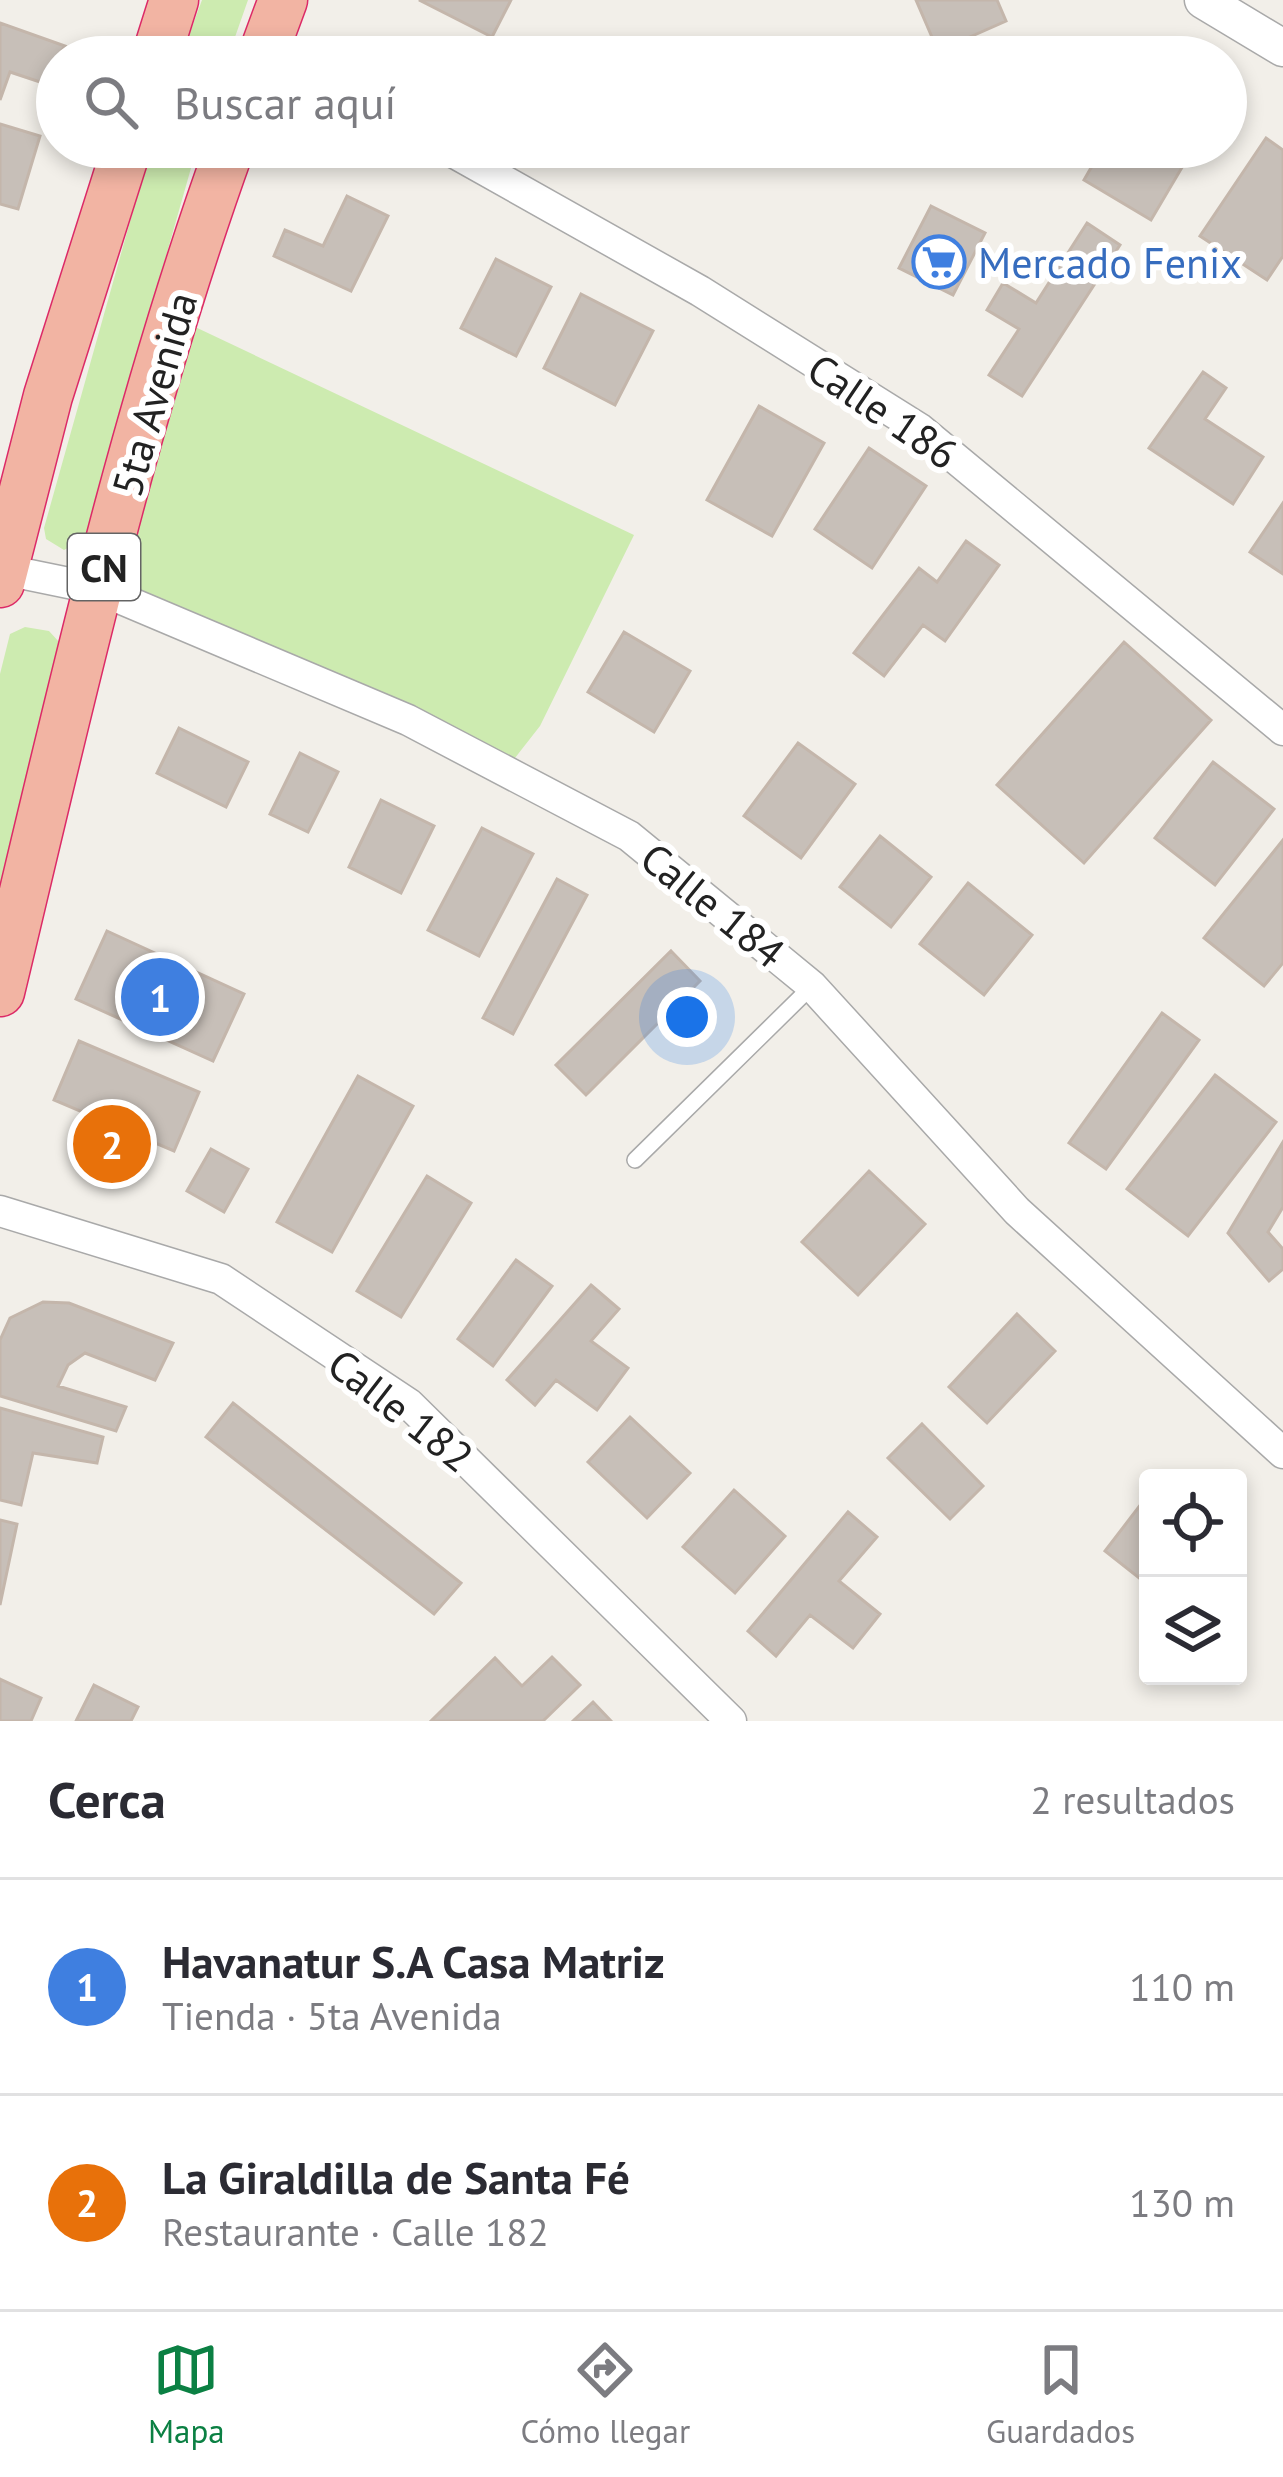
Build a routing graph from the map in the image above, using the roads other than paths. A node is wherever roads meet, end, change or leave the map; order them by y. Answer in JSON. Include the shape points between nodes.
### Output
{"nodes":[{"id":1,"x":174,"y":0,"type":"edge"},
{"id":2,"x":1203,"y":0,"type":"edge"},
{"id":3,"x":163,"y":36,"type":"edge"},
{"id":4,"x":1283,"y":49,"type":"edge"},
{"id":5,"x":120,"y":168,"type":"edge"},
{"id":6,"x":223,"y":168,"type":"edge"},
{"id":7,"x":481,"y":168,"type":"edge"},
{"id":8,"x":1,"y":574,"type":"edge"},
{"id":9,"x":98,"y":589,"type":"junction"},
{"id":10,"x":1283,"y":730,"type":"edge"},
{"id":11,"x":812,"y":986,"type":"junction"},
{"id":12,"x":0,"y":992,"type":"edge"},
{"id":13,"x":635,"y":1160,"type":"dead end"},
{"id":14,"x":0,"y":1211,"type":"edge"},
{"id":15,"x":1283,"y":1453,"type":"edge"},
{"id":16,"x":731,"y":1721,"type":"edge"}],
"edges":[{"from":1,"to":3,"type":"highway"},
{"from":2,"to":4,"type":"street"},
{"from":5,"to":8,"type":"highway","number":"CN"},
{"from":6,"to":9,"type":"highway","name":"5ta Avenida","number":"CN"},
{"from":7,"to":10,"type":"street","name":"Calle 186","via":[[700,291],[920,429]]},
{"from":8,"to":9,"type":"street","name":"Calle 184"},
{"from":9,"to":11,"type":"street","name":"Calle 184","via":[[407,720],[629,836]]},
{"from":9,"to":12,"type":"highway","name":"5ta Avenida","number":"CN"},
{"from":11,"to":13,"type":"lane"},
{"from":11,"to":15,"type":"street","name":"Calle 184","via":[[1017,1211]]},
{"from":14,"to":16,"type":"street","name":"Calle 182","via":[[221,1280],[409,1404]]}]}
